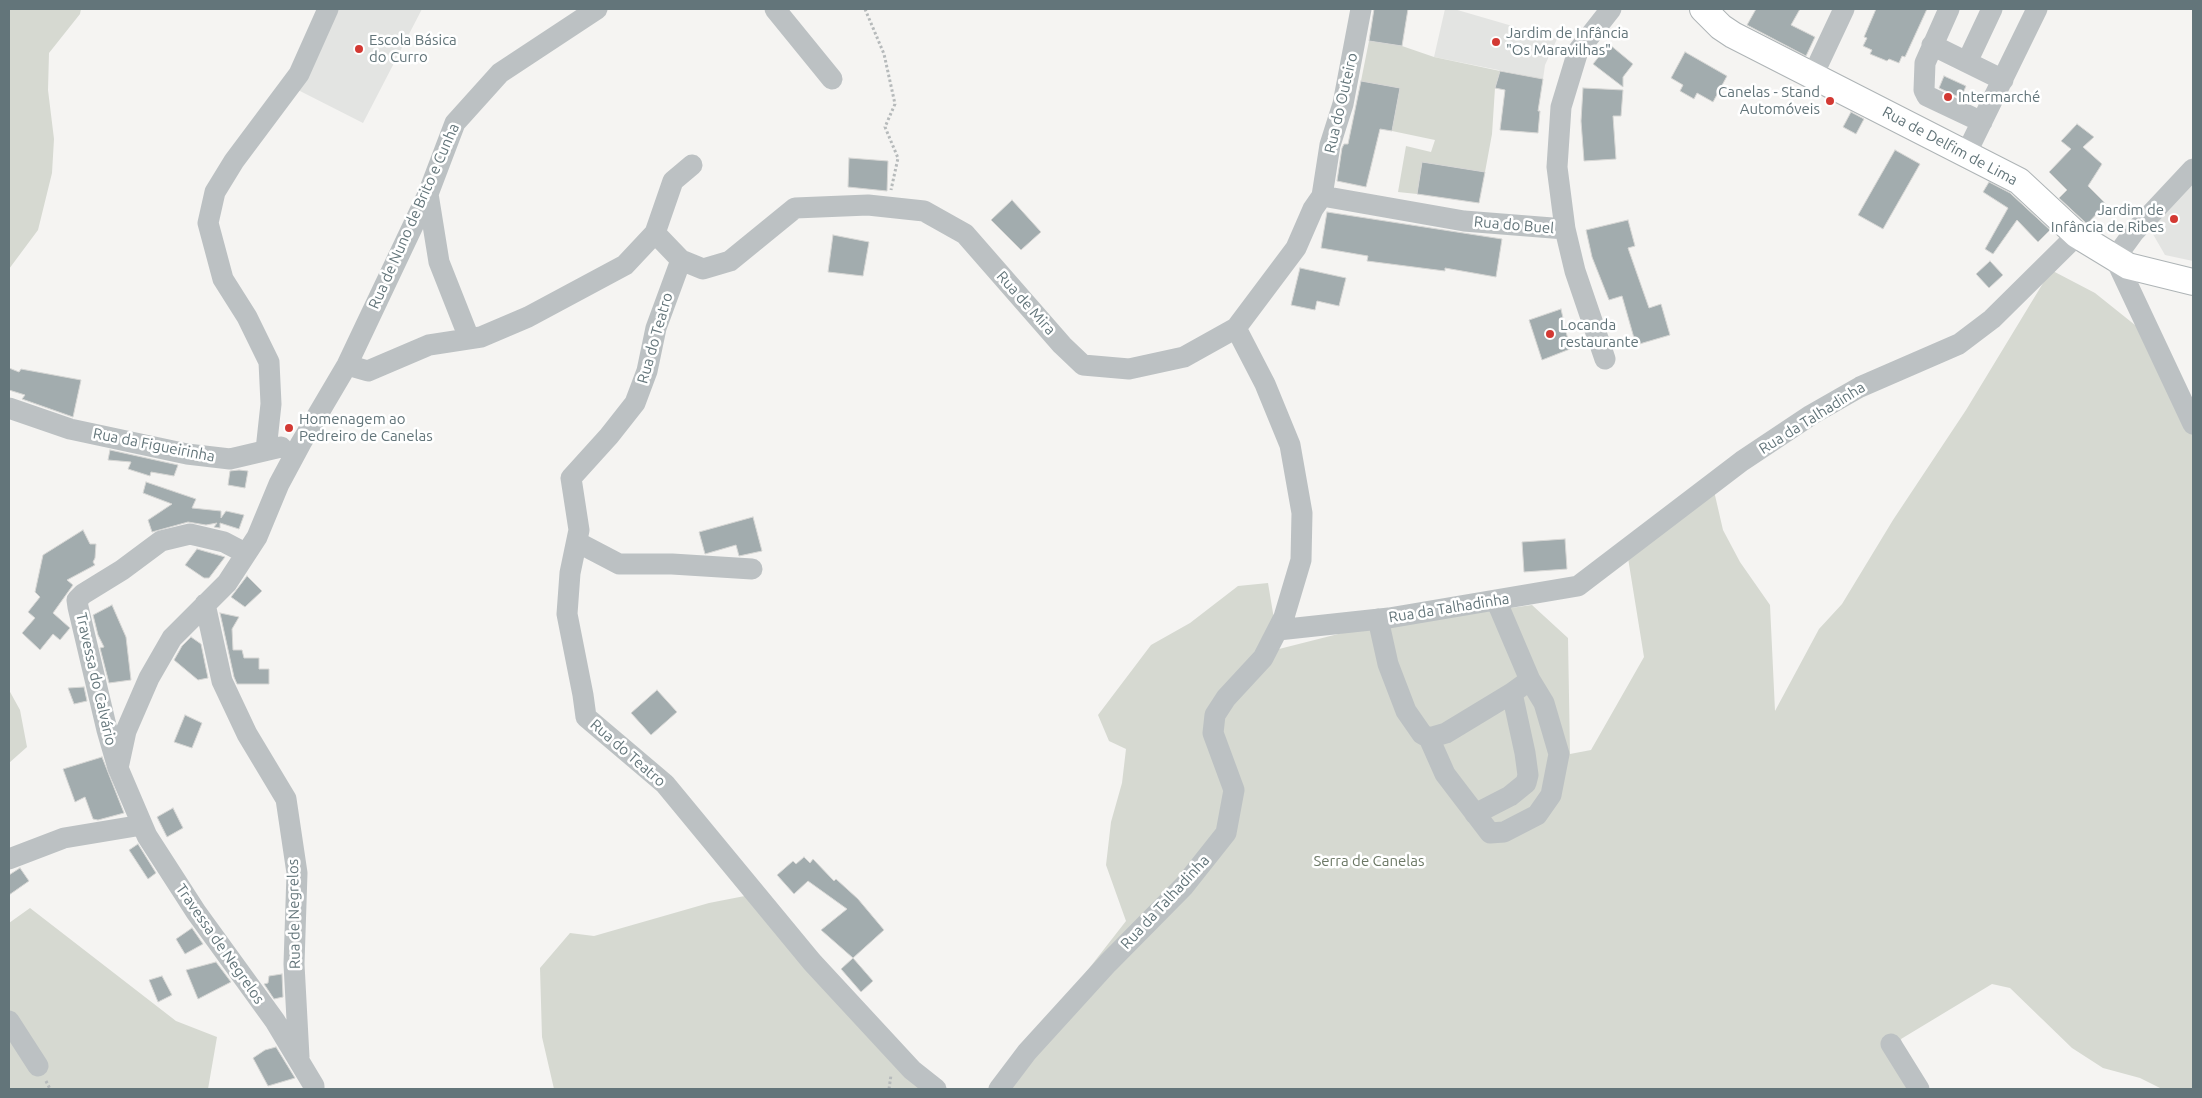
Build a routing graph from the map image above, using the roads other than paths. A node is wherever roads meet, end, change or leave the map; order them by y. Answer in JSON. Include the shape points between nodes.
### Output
{"nodes":[{"id":1,"x":328,"y":9,"type":"edge"},
{"id":2,"x":597,"y":9,"type":"edge"},
{"id":3,"x":775,"y":9,"type":"edge"},
{"id":4,"x":1360,"y":9,"type":"edge"},
{"id":5,"x":1611,"y":9,"type":"edge"},
{"id":6,"x":1703,"y":9,"type":"edge"},
{"id":7,"x":1844,"y":9,"type":"edge"},
{"id":8,"x":1949,"y":9,"type":"edge"},
{"id":9,"x":1992,"y":9,"type":"edge"},
{"id":10,"x":2037,"y":9,"type":"edge"},
{"id":11,"x":1932,"y":45,"type":"junction"},
{"id":12,"x":1966,"y":62,"type":"junction"},
{"id":13,"x":1813,"y":75,"type":"junction"},
{"id":14,"x":832,"y":79,"type":"dead end"},
{"id":15,"x":2003,"y":80,"type":"junction"},
{"id":16,"x":1982,"y":122,"type":"junction"},
{"id":17,"x":1966,"y":154,"type":"junction"},
{"id":18,"x":692,"y":165,"type":"dead end"},
{"id":19,"x":2193,"y":169,"type":"edge"},
{"id":20,"x":428,"y":194,"type":"junction"},
{"id":21,"x":1322,"y":196,"type":"junction"},
{"id":22,"x":1564,"y":229,"type":"junction"},
{"id":23,"x":655,"y":233,"type":"junction"},
{"id":24,"x":2076,"y":235,"type":"junction"},
{"id":25,"x":2115,"y":258,"type":"junction"},
{"id":26,"x":681,"y":260,"type":"junction"},
{"id":27,"x":2193,"y":282,"type":"edge"},
{"id":28,"x":1236,"y":328,"type":"junction"},
{"id":29,"x":469,"y":338,"type":"junction"},
{"id":30,"x":1605,"y":359,"type":"dead end"},
{"id":31,"x":347,"y":365,"type":"junction"},
{"id":32,"x":9,"y":408,"type":"edge"},
{"id":33,"x":2193,"y":424,"type":"edge"},
{"id":34,"x":300,"y":444,"type":"junction"},
{"id":35,"x":266,"y":450,"type":"junction"},
{"id":36,"x":577,"y":542,"type":"junction"},
{"id":37,"x":245,"y":553,"type":"junction"},
{"id":38,"x":752,"y":569,"type":"dead end"},
{"id":39,"x":1496,"y":600,"type":"junction"},
{"id":40,"x":205,"y":604,"type":"junction"},
{"id":41,"x":1378,"y":619,"type":"junction"},
{"id":42,"x":1278,"y":630,"type":"junction"},
{"id":43,"x":1530,"y":680,"type":"junction"},
{"id":44,"x":1512,"y":694,"type":"junction"},
{"id":45,"x":1429,"y":738,"type":"junction"},
{"id":46,"x":118,"y":768,"type":"junction"},
{"id":47,"x":1475,"y":814,"type":"junction"},
{"id":48,"x":142,"y":825,"type":"junction"},
{"id":49,"x":9,"y":859,"type":"edge"},
{"id":50,"x":9,"y":1021,"type":"edge"},
{"id":51,"x":1891,"y":1044,"type":"dead end"},
{"id":52,"x":300,"y":1062,"type":"junction"},
{"id":53,"x":38,"y":1066,"type":"dead end"},
{"id":54,"x":314,"y":1089,"type":"edge"},
{"id":55,"x":936,"y":1089,"type":"edge"},
{"id":56,"x":999,"y":1089,"type":"edge"},
{"id":57,"x":1918,"y":1089,"type":"edge"}],
"edges":[{"from":1,"to":35,"type":"street","via":[[299,74],[215,192],[208,223],[223,279],[247,316],[269,362],[271,404]]},
{"from":2,"to":20,"type":"street","name":"Rua de Nuno de Brito e Cunha","via":[[500,73],[455,123]]},
{"from":3,"to":14,"type":"street"},
{"from":4,"to":21,"type":"street","name":"Rua do Outeiro"},
{"from":5,"to":22,"type":"street","name":"Rua do Buel","via":[[1578,51],[1561,107],[1557,167]]},
{"from":6,"to":13,"type":"main road","name":"Rua de Delfim de Lima","via":[[1727,31]]},
{"from":7,"to":13,"type":"street"},
{"from":8,"to":11,"type":"street"},
{"from":9,"to":12,"type":"street"},
{"from":10,"to":15,"type":"street"},
{"from":11,"to":12,"type":"street"},
{"from":11,"to":16,"type":"street","via":[[1923,79],[1927,96]]},
{"from":12,"to":15,"type":"street"},
{"from":13,"to":17,"type":"main road","name":"Rua de Delfim de Lima"},
{"from":15,"to":16,"type":"street"},
{"from":16,"to":17,"type":"street"},
{"from":17,"to":24,"type":"main road","name":"Rua de Delfim de Lima","via":[[2019,181]]},
{"from":18,"to":23,"type":"street","via":[[673,181]]},
{"from":19,"to":25,"type":"street","via":[[2134,232]]},
{"from":20,"to":29,"type":"street","via":[[439,262]]},
{"from":20,"to":31,"type":"street","name":"Rua de Nuno de Brito e Cunha"},
{"from":21,"to":22,"type":"street","name":"Rua do Buel","via":[[1464,221]]},
{"from":21,"to":28,"type":"street","name":"Rua de Mira","via":[[1296,248]]},
{"from":22,"to":30,"type":"street"},
{"from":23,"to":26,"type":"street"},
{"from":23,"to":29,"type":"street","via":[[625,265],[528,317],[481,337]]},
{"from":24,"to":25,"type":"main road","name":"Rua de Delfim de Lima"},
{"from":24,"to":39,"type":"street","name":"Rua da Talhadinha","via":[[1992,319],[1959,344],[1860,387],[1811,415],[1742,461],[1578,586]]},
{"from":25,"to":27,"type":"main road","name":"Rua de Delfim de Lima","via":[[2128,266]]},
{"from":25,"to":33,"type":"street"},
{"from":26,"to":28,"type":"street","name":"Rua de Mira","via":[[703,269],[730,261],[795,208],[868,205],[924,211],[965,234],[1083,365],[1128,368],[1184,357]]},
{"from":26,"to":36,"type":"street","name":"Rua do Teatro","via":[[656,328],[648,371],[634,403],[571,478],[579,530]]},
{"from":28,"to":42,"type":"street","via":[[1265,384],[1290,445],[1302,513],[1301,560]]},
{"from":29,"to":31,"type":"street","via":[[429,345],[368,371]]},
{"from":31,"to":34,"type":"street","name":"Rua de Nuno de Brito e Cunha"},
{"from":32,"to":35,"type":"street","name":"Rua da Figueirinha","via":[[70,429],[187,454],[230,459]]},
{"from":34,"to":35,"type":"street","name":"Rua da Figueirinha"},
{"from":34,"to":37,"type":"street","name":"Rua de Nuno de Brito e Cunha","via":[[257,537]]},
{"from":36,"to":38,"type":"street","via":[[619,564]]},
{"from":36,"to":55,"type":"street","name":"Rua do Teatro","via":[[570,573],[567,614],[586,717],[665,784],[812,962],[912,1070]]},
{"from":37,"to":40,"type":"street","name":"Rua de Nuno de Brito e Cunha","via":[[227,583]]},
{"from":37,"to":46,"type":"street","name":"Travessa do Calvário","via":[[224,542],[190,534],[161,541],[77,600]]},
{"from":39,"to":41,"type":"street","name":"Rua da Talhadinha"},
{"from":39,"to":43,"type":"street"},
{"from":40,"to":46,"type":"street","name":"Rua de Nuno de Brito e Cunha","via":[[172,638],[149,678],[126,731]]},
{"from":40,"to":52,"type":"street","name":"Rua de Negrelos","via":[[222,681],[247,734],[286,799],[297,873],[294,964]]},
{"from":41,"to":42,"type":"street","name":"Rua da Talhadinha"},
{"from":41,"to":45,"type":"street","via":[[1388,664],[1406,711],[1422,734]]},
{"from":42,"to":56,"type":"street","name":"Rua da Talhadinha","via":[[1263,658],[1226,698],[1215,715],[1213,732],[1234,790],[1226,833],[1184,886],[1026,1052]]},
{"from":43,"to":44,"type":"street"},
{"from":43,"to":47,"type":"street","via":[[1544,703],[1559,754],[1551,795],[1537,815],[1504,832],[1490,833]]},
{"from":44,"to":45,"type":"street","via":[[1446,733]]},
{"from":44,"to":47,"type":"street","via":[[1525,753],[1526,783],[1510,796]]},
{"from":45,"to":47,"type":"street","via":[[1445,774]]},
{"from":46,"to":48,"type":"street","name":"Travessa de Negrelos"},
{"from":48,"to":49,"type":"street","via":[[64,838]]},
{"from":48,"to":52,"type":"street","name":"Travessa de Negrelos","via":[[196,912],[275,1021]]},
{"from":50,"to":53,"type":"street"},
{"from":51,"to":57,"type":"street"},
{"from":52,"to":54,"type":"street","name":"Rua de Negrelos"}]}
